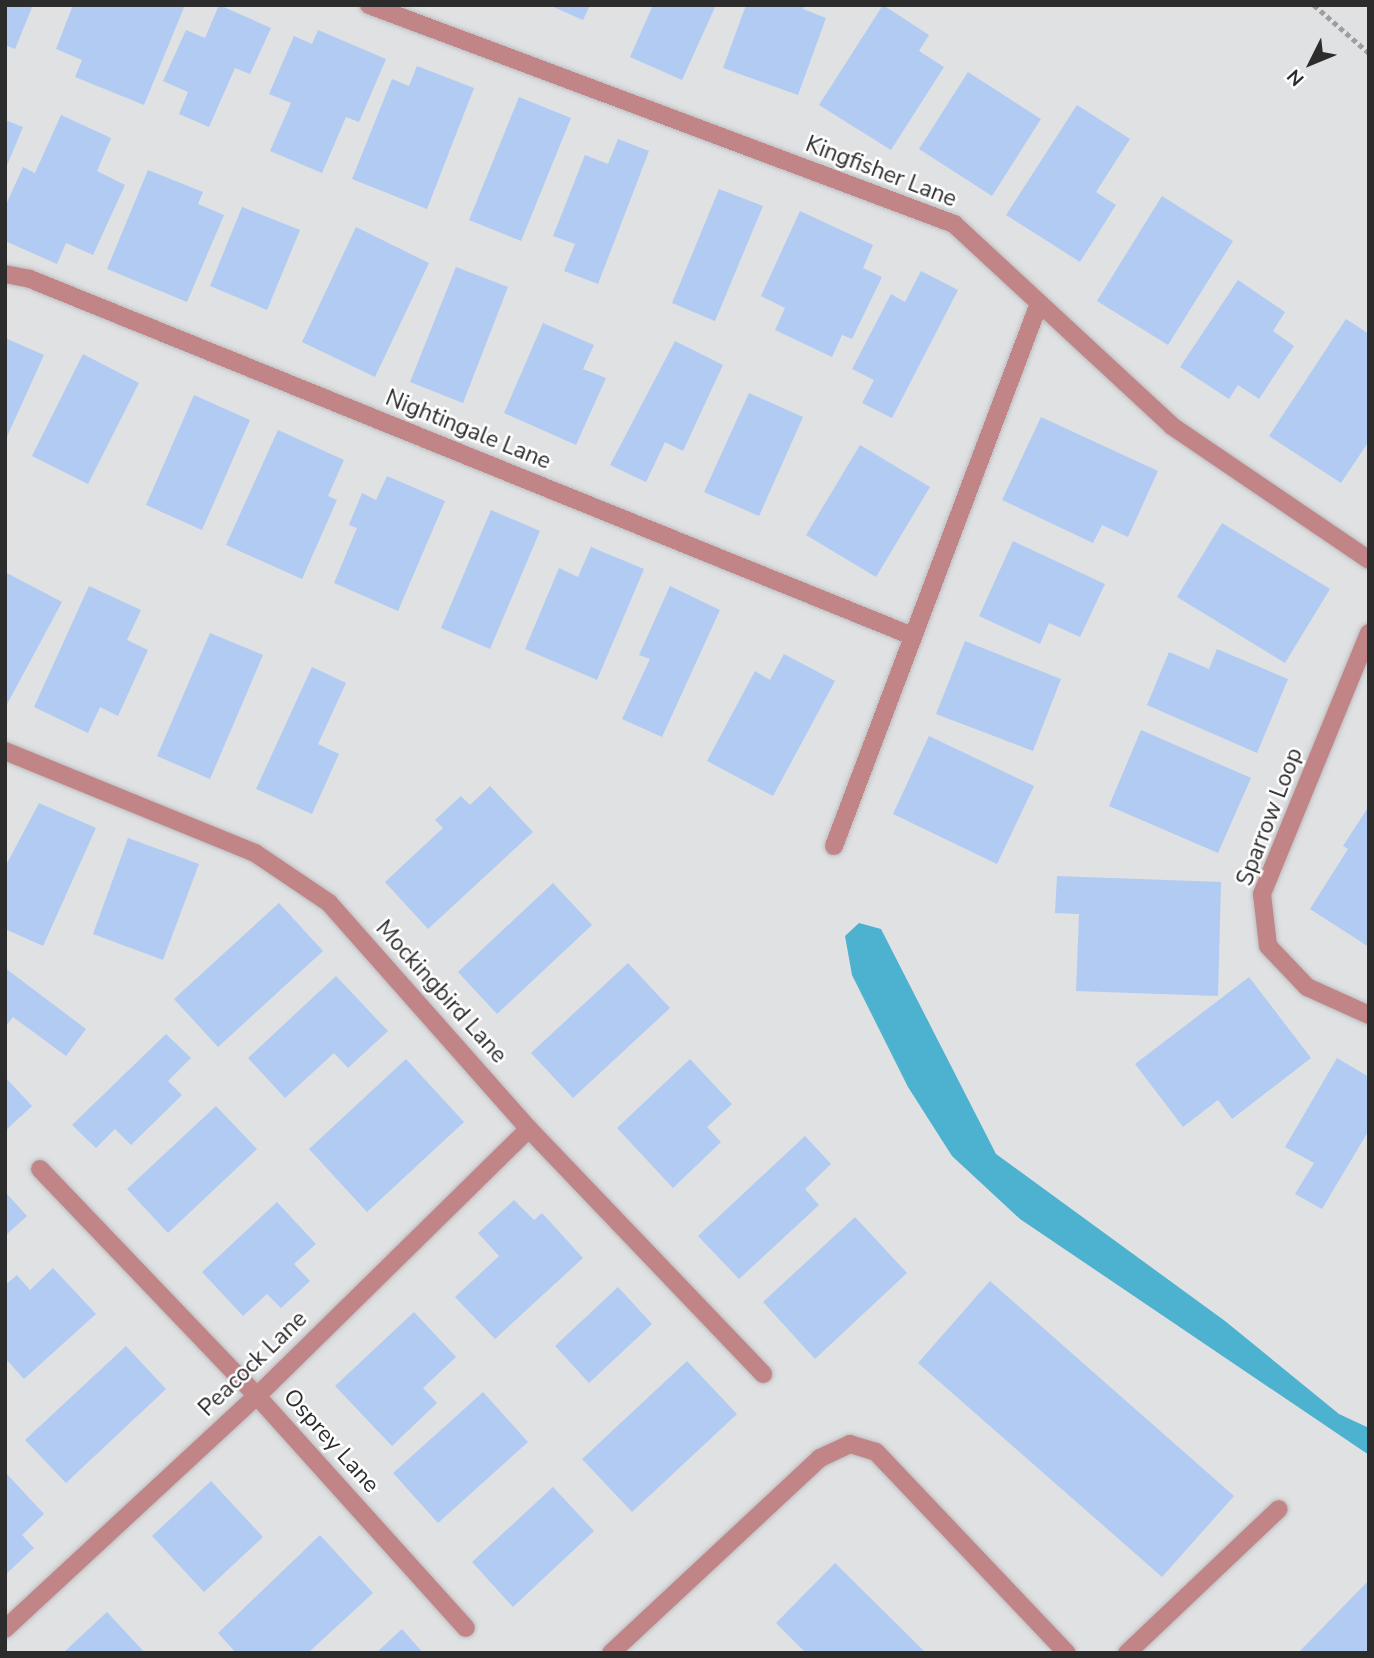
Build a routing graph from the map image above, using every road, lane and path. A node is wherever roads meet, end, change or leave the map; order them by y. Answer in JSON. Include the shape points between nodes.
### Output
{"nodes":[{"id":1,"x":369,"y":5,"type":"edge"},
{"id":2,"x":1314,"y":5,"type":"edge"},
{"id":3,"x":1369,"y":53,"type":"edge"},
{"id":4,"x":5,"y":274,"type":"edge"},
{"id":5,"x":1038,"y":306,"type":"junction"},
{"id":6,"x":1369,"y":560,"type":"edge"},
{"id":7,"x":1369,"y":633,"type":"edge"},
{"id":8,"x":910,"y":635,"type":"junction"},
{"id":9,"x":5,"y":751,"type":"edge"},
{"id":10,"x":834,"y":846,"type":"dead end"},
{"id":11,"x":1369,"y":1015,"type":"edge"},
{"id":12,"x":529,"y":1129,"type":"junction"},
{"id":13,"x":40,"y":1169,"type":"dead end"},
{"id":14,"x":763,"y":1374,"type":"dead end"},
{"id":15,"x":257,"y":1396,"type":"junction"},
{"id":16,"x":1279,"y":1509,"type":"dead end"},
{"id":17,"x":466,"y":1628,"type":"dead end"},
{"id":18,"x":5,"y":1629,"type":"edge"},
{"id":19,"x":611,"y":1653,"type":"edge"},
{"id":20,"x":1067,"y":1653,"type":"edge"},
{"id":21,"x":1127,"y":1653,"type":"edge"}],
"edges":[{"from":1,"to":5,"type":"street","name":"Kingfisher Lane","via":[[954,224]]},
{"from":2,"to":3,"type":"path"},
{"from":4,"to":8,"type":"street","name":"Nightingale Lane","via":[[30,279]]},
{"from":5,"to":6,"type":"street","name":"Kingfisher Lane","via":[[1172,426]]},
{"from":5,"to":8,"type":"street"},
{"from":7,"to":11,"type":"street","name":"Sparrow Loop","via":[[1262,894],[1268,946],[1307,987]]},
{"from":8,"to":10,"type":"street"},
{"from":9,"to":12,"type":"street","name":"Mockingbird Lane","via":[[255,853],[328,903]]},
{"from":12,"to":14,"type":"street","name":"Mockingbird Lane"},
{"from":12,"to":15,"type":"street","name":"Peacock Lane"},
{"from":13,"to":15,"type":"street","name":"Osprey Lane"},
{"from":15,"to":17,"type":"street","name":"Osprey Lane"},
{"from":15,"to":18,"type":"street","name":"Peacock Lane"},
{"from":16,"to":21,"type":"street"},
{"from":19,"to":20,"type":"street","via":[[820,1458],[850,1444],[876,1452]]}]}
